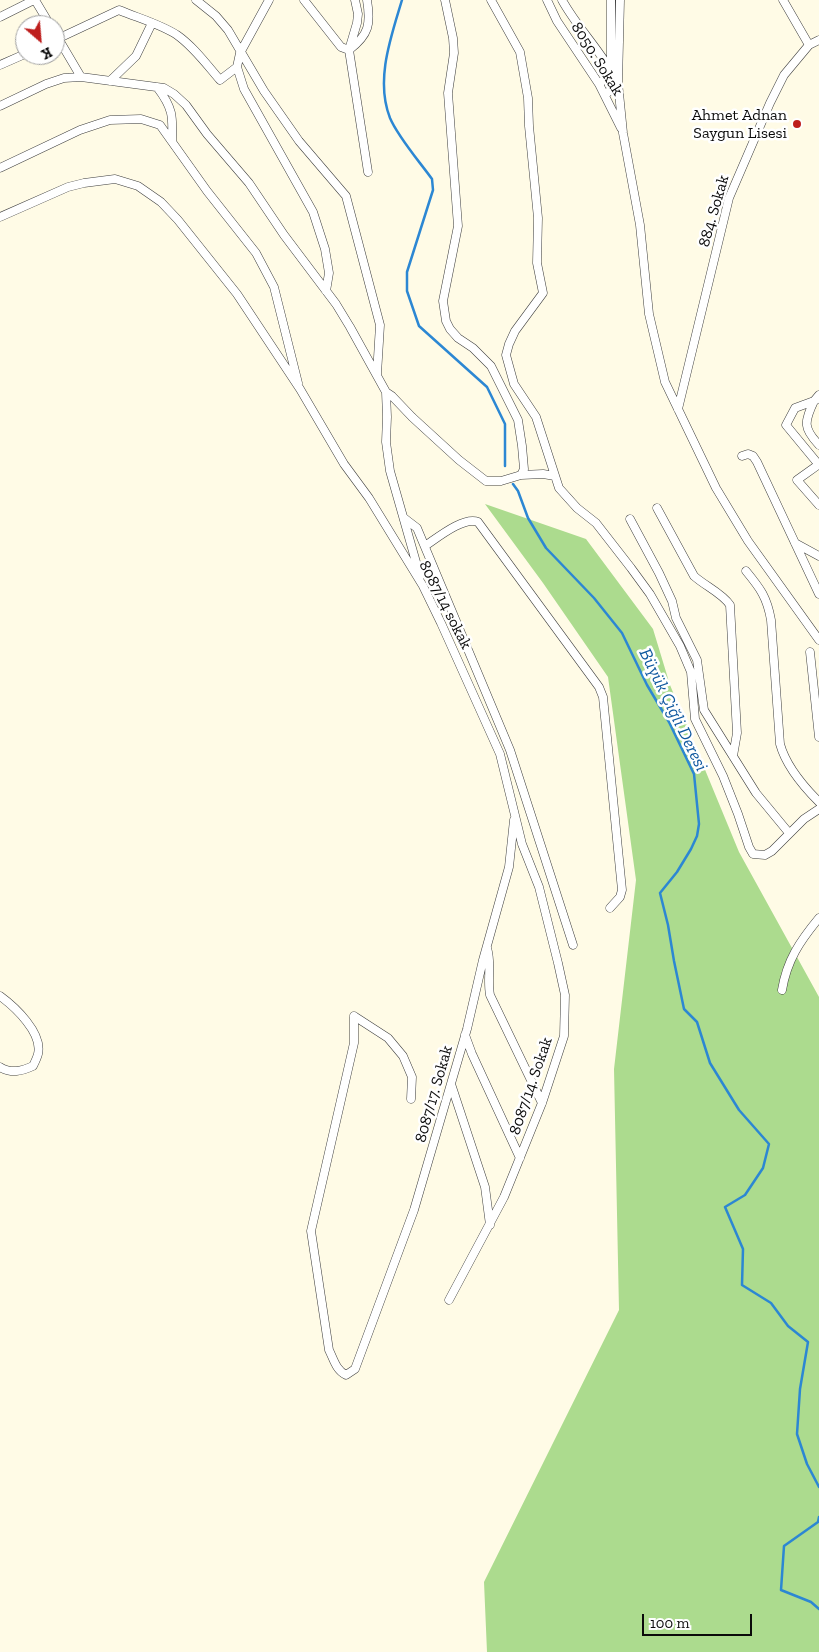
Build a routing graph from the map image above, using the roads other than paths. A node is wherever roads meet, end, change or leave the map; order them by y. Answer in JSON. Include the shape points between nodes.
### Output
{"nodes":[{"id":1,"x":35,"y":0,"type":"edge"},
{"id":2,"x":196,"y":0,"type":"edge"},
{"id":3,"x":269,"y":0,"type":"edge"},
{"id":4,"x":304,"y":0,"type":"edge"},
{"id":5,"x":355,"y":0,"type":"edge"},
{"id":6,"x":366,"y":0,"type":"edge"},
{"id":7,"x":445,"y":0,"type":"edge"},
{"id":8,"x":491,"y":0,"type":"edge"},
{"id":9,"x":547,"y":0,"type":"edge"},
{"id":10,"x":562,"y":0,"type":"edge"},
{"id":11,"x":611,"y":0,"type":"edge"},
{"id":12,"x":620,"y":0,"type":"edge"},
{"id":13,"x":783,"y":0,"type":"edge"},
{"id":14,"x":44,"y":15,"type":"edge"},
{"id":15,"x":0,"y":17,"type":"edge"},
{"id":16,"x":152,"y":23,"type":"junction"},
{"id":17,"x":65,"y":33,"type":"edge"},
{"id":18,"x":819,"y":40,"type":"edge"},
{"id":19,"x":809,"y":45,"type":"junction"},
{"id":20,"x":349,"y":50,"type":"junction"},
{"id":21,"x":65,"y":51,"type":"edge"},
{"id":22,"x":240,"y":52,"type":"junction"},
{"id":23,"x":15,"y":58,"type":"edge"},
{"id":24,"x":0,"y":65,"type":"edge"},
{"id":25,"x":237,"y":67,"type":"junction"},
{"id":26,"x":611,"y":70,"type":"junction"},
{"id":27,"x":81,"y":77,"type":"junction"},
{"id":28,"x":110,"y":81,"type":"junction"},
{"id":29,"x":618,"y":83,"type":"junction"},
{"id":30,"x":599,"y":84,"type":"junction"},
{"id":31,"x":157,"y":87,"type":"junction"},
{"id":32,"x":605,"y":95,"type":"junction"},
{"id":33,"x":0,"y":106,"type":"edge"},
{"id":34,"x":623,"y":133,"type":"junction"},
{"id":35,"x":172,"y":141,"type":"junction"},
{"id":36,"x":0,"y":168,"type":"edge"},
{"id":37,"x":368,"y":172,"type":"dead end"},
{"id":38,"x":0,"y":217,"type":"edge"},
{"id":39,"x":326,"y":291,"type":"junction"},
{"id":40,"x":377,"y":375,"type":"junction"},
{"id":41,"x":300,"y":389,"type":"junction"},
{"id":42,"x":386,"y":392,"type":"junction"},
{"id":43,"x":817,"y":398,"type":"edge"},
{"id":44,"x":678,"y":409,"type":"junction"},
{"id":45,"x":819,"y":445,"type":"edge"},
{"id":46,"x":742,"y":456,"type":"dead end"},
{"id":47,"x":819,"y":465,"type":"edge"},
{"id":48,"x":521,"y":475,"type":"junction"},
{"id":49,"x":555,"y":476,"type":"junction"},
{"id":50,"x":819,"y":505,"type":"edge"},
{"id":51,"x":657,"y":508,"type":"dead end"},
{"id":52,"x":404,"y":518,"type":"junction"},
{"id":53,"x":630,"y":519,"type":"dead end"},
{"id":54,"x":794,"y":543,"type":"junction"},
{"id":55,"x":425,"y":546,"type":"junction"},
{"id":56,"x":819,"y":556,"type":"edge"},
{"id":57,"x":746,"y":571,"type":"dead end"},
{"id":58,"x":423,"y":586,"type":"junction"},
{"id":59,"x":819,"y":594,"type":"edge"},
{"id":60,"x":819,"y":640,"type":"edge"},
{"id":61,"x":810,"y":652,"type":"dead end"},
{"id":62,"x":819,"y":737,"type":"edge"},
{"id":63,"x":733,"y":756,"type":"junction"},
{"id":64,"x":819,"y":802,"type":"edge"},
{"id":65,"x":819,"y":809,"type":"edge"},
{"id":66,"x":515,"y":810,"type":"junction"},
{"id":67,"x":789,"y":833,"type":"junction"},
{"id":68,"x":610,"y":908,"type":"dead end"},
{"id":69,"x":819,"y":918,"type":"edge"},
{"id":70,"x":573,"y":945,"type":"dead end"},
{"id":71,"x":487,"y":946,"type":"junction"},
{"id":72,"x":782,"y":990,"type":"dead end"},
{"id":73,"x":0,"y":996,"type":"edge"},
{"id":74,"x":465,"y":1035,"type":"junction"},
{"id":75,"x":0,"y":1067,"type":"edge"},
{"id":76,"x":451,"y":1084,"type":"junction"},
{"id":77,"x":412,"y":1099,"type":"dead end"},
{"id":78,"x":542,"y":1103,"type":"junction"},
{"id":79,"x":520,"y":1158,"type":"junction"},
{"id":80,"x":490,"y":1225,"type":"junction"},
{"id":81,"x":449,"y":1300,"type":"dead end"}],
"edges":[{"from":1,"to":14,"type":"street"},
{"from":1,"to":15,"type":"street"},
{"from":2,"to":22,"type":"street","via":[[228,30]]},
{"from":3,"to":22,"type":"street"},
{"from":4,"to":20,"type":"street","via":[[341,48]]},
{"from":5,"to":20,"type":"street","via":[[357,23]]},
{"from":6,"to":20,"type":"street","via":[[368,28],[361,41]]},
{"from":7,"to":48,"type":"street","via":[[454,38],[448,93],[458,226],[443,301],[445,314],[450,329],[491,366],[518,420],[524,469]]},
{"from":8,"to":49,"type":"street","via":[[520,52],[528,98],[538,218],[537,263],[543,292],[515,331],[506,355],[514,384],[536,417]]},
{"from":9,"to":30,"type":"street","name":"8050. Sokak","via":[[557,21]]},
{"from":10,"to":26,"type":"street","name":"8050. Sokak"},
{"from":11,"to":26,"type":"street"},
{"from":12,"to":29,"type":"street"},
{"from":13,"to":19,"type":"street"},
{"from":16,"to":17,"type":"street","via":[[119,10]]},
{"from":16,"to":25,"type":"street","via":[[176,35],[220,80]]},
{"from":16,"to":28,"type":"street","via":[[136,56]]},
{"from":18,"to":19,"type":"street","name":"884. Sokak"},
{"from":19,"to":44,"type":"street","name":"884. Sokak","via":[[784,75],[729,198]]},
{"from":20,"to":37,"type":"street"},
{"from":21,"to":27,"type":"street"},
{"from":22,"to":25,"type":"street"},
{"from":22,"to":40,"type":"street","via":[[299,141],[346,196],[380,325]]},
{"from":23,"to":24,"type":"street"},
{"from":25,"to":39,"type":"street","via":[[244,89],[313,212],[325,249],[329,274]]},
{"from":26,"to":29,"type":"street","name":"8050. Sokak"},
{"from":26,"to":30,"type":"street"},
{"from":27,"to":28,"type":"street"},
{"from":27,"to":33,"type":"street","via":[[46,84]]},
{"from":28,"to":31,"type":"street"},
{"from":29,"to":32,"type":"street"},
{"from":29,"to":34,"type":"street"},
{"from":30,"to":32,"type":"street","name":"8050. Sokak"},
{"from":31,"to":35,"type":"street","via":[[169,102]]},
{"from":31,"to":39,"type":"street","via":[[174,94],[186,105],[249,183]]},
{"from":32,"to":34,"type":"street","name":"8050. Sokak"},
{"from":34,"to":44,"type":"street","via":[[640,225],[649,314],[665,382]]},
{"from":35,"to":36,"type":"street","via":[[160,126],[141,119],[110,120],[80,130]]},
{"from":35,"to":41,"type":"street","via":[[256,253],[274,287]]},
{"from":38,"to":41,"type":"street","via":[[84,182],[115,179],[138,186],[161,202],[178,220],[237,294]]},
{"from":39,"to":40,"type":"street"},
{"from":40,"to":42,"type":"street"},
{"from":41,"to":58,"type":"street","name":"8087/14 sokak"},
{"from":42,"to":48,"type":"street","via":[[486,481],[501,481]]},
{"from":42,"to":52,"type":"street","via":[[386,442],[390,471]]},
{"from":43,"to":45,"type":"street","via":[[806,419],[808,433]]},
{"from":43,"to":47,"type":"street","via":[[795,408],[786,425]]},
{"from":44,"to":60,"type":"street","via":[[716,488],[744,534]]},
{"from":46,"to":54,"type":"street","via":[[748,454],[757,462]]},
{"from":47,"to":50,"type":"street","via":[[797,480]]},
{"from":48,"to":49,"type":"street"},
{"from":49,"to":67,"type":"street","via":[[559,488],[596,524],[637,576],[680,646],[691,672],[695,719],[726,784],[753,854],[765,855]]},
{"from":51,"to":63,"type":"street","via":[[694,576],[730,605],[737,733]]},
{"from":52,"to":55,"type":"street","via":[[417,528]]},
{"from":52,"to":58,"type":"street"},
{"from":53,"to":63,"type":"street","via":[[659,573],[697,660],[704,710]]},
{"from":54,"to":56,"type":"street"},
{"from":54,"to":59,"type":"street"},
{"from":55,"to":68,"type":"street","via":[[462,522],[478,522],[599,688],[603,697],[622,890],[620,898]]},
{"from":55,"to":70,"type":"street","via":[[510,750]]},
{"from":57,"to":64,"type":"street","via":[[768,604],[780,744],[784,758]]},
{"from":58,"to":66,"type":"street","name":"8087/14 sokak","via":[[500,754]]},
{"from":61,"to":62,"type":"street"},
{"from":63,"to":67,"type":"street","via":[[756,793]]},
{"from":65,"to":67,"type":"street"},
{"from":66,"to":71,"type":"street","name":"8087/17. Sokak","via":[[509,867]]},
{"from":66,"to":78,"type":"street","name":"8087/14. Sokak","via":[[522,844],[539,888],[565,995],[564,1036]]},
{"from":69,"to":72,"type":"street","via":[[796,948],[785,971]]},
{"from":71,"to":74,"type":"street","name":"8087/17. Sokak"},
{"from":71,"to":78,"type":"street","via":[[490,995]]},
{"from":73,"to":75,"type":"street","via":[[31,1028],[37,1040],[38,1053],[33,1066],[22,1071]]},
{"from":74,"to":76,"type":"street","name":"8087/17. Sokak"},
{"from":74,"to":79,"type":"street"},
{"from":76,"to":77,"type":"street","name":"8087/17. Sokak","via":[[414,1210],[355,1369],[346,1375],[336,1366],[330,1350],[311,1231],[354,1043],[354,1016],[388,1038],[403,1056],[412,1077]]},
{"from":76,"to":80,"type":"street","via":[[485,1187]]},
{"from":78,"to":79,"type":"street","name":"8087/14. Sokak"},
{"from":79,"to":80,"type":"street","name":"8087/14. Sokak"},
{"from":80,"to":81,"type":"street","name":"8087/14. Sokak"}]}
